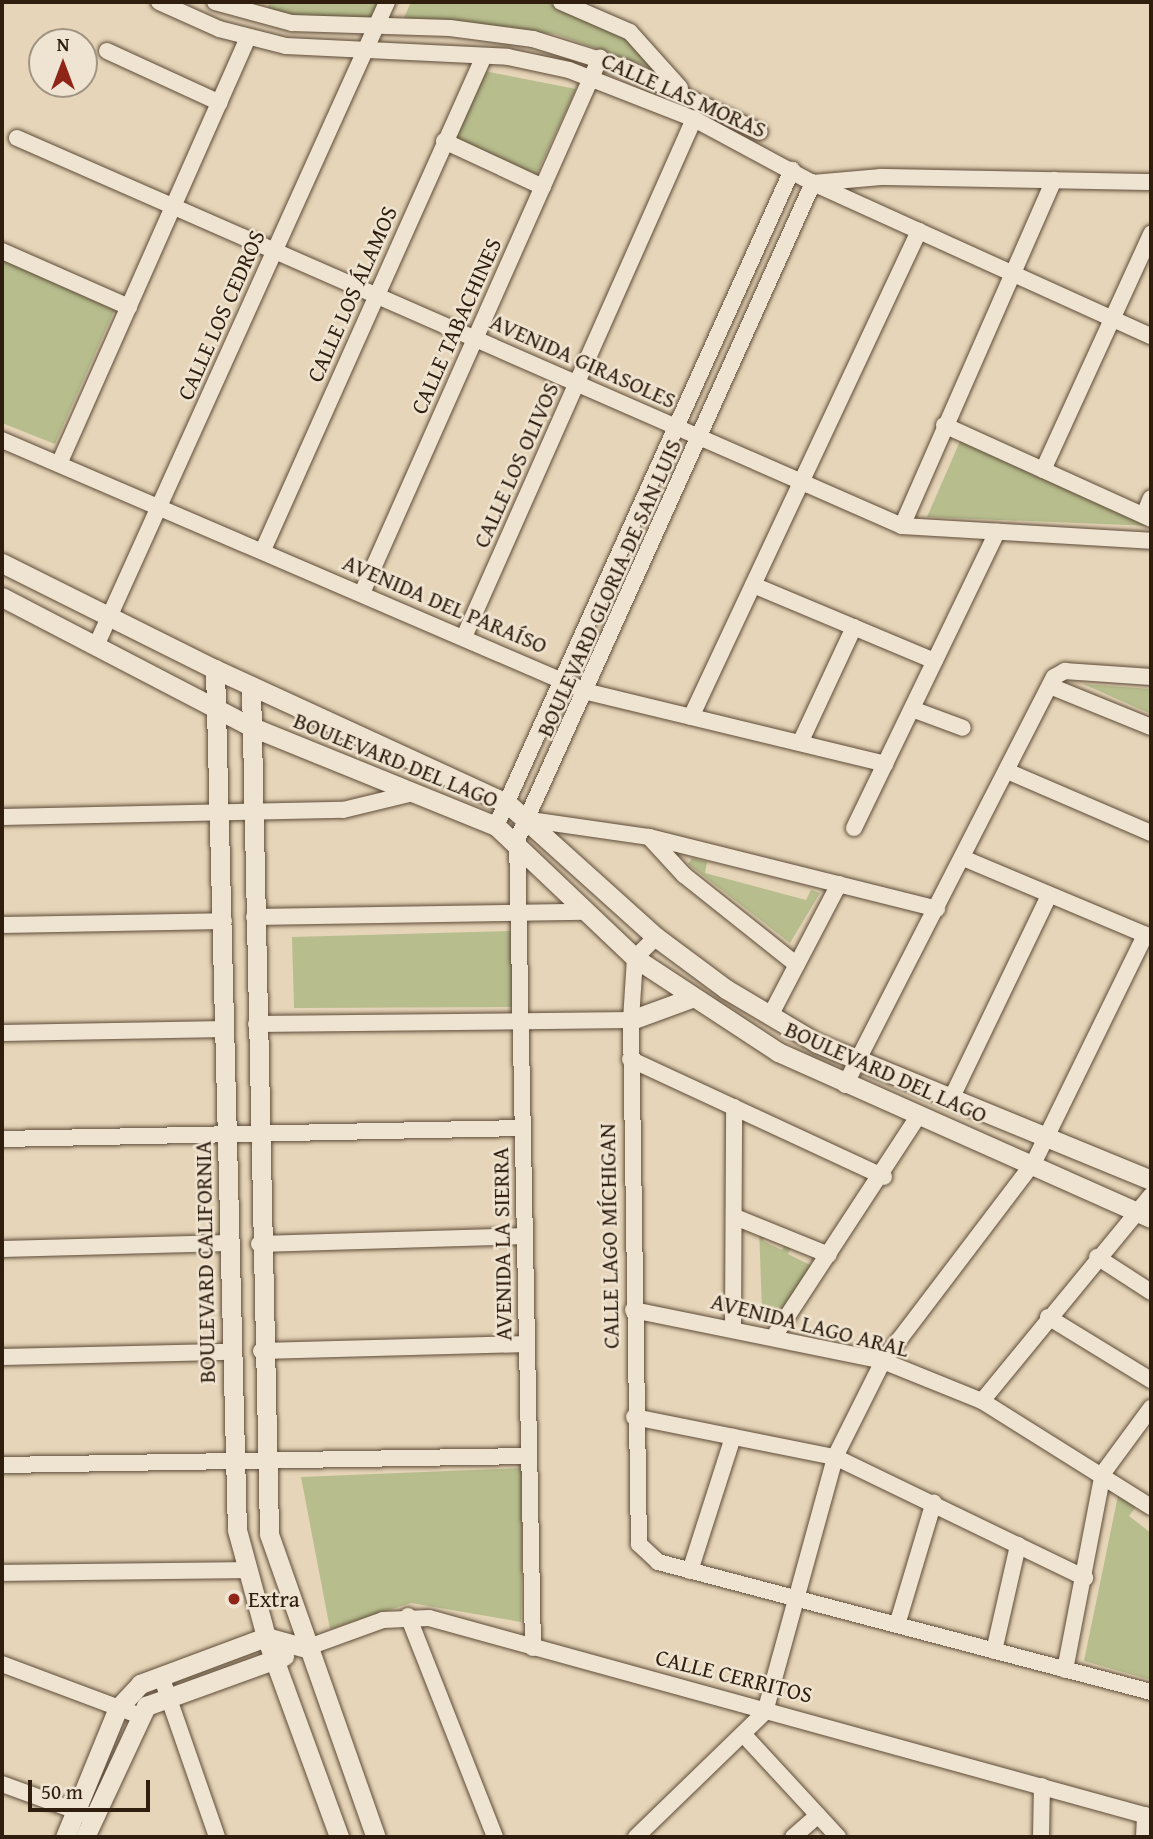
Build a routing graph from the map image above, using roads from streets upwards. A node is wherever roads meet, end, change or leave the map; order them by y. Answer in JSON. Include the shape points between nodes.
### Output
{"nodes":[{"id":1,"x":159,"y":2,"type":"edge"},
{"id":2,"x":215,"y":2,"type":"edge"},
{"id":3,"x":387,"y":2,"type":"edge"},
{"id":4,"x":561,"y":2,"type":"edge"},
{"id":5,"x":262,"y":8,"type":"edge"},
{"id":6,"x":248,"y":38,"type":"junction"},
{"id":7,"x":369,"y":40,"type":"junction"},
{"id":8,"x":107,"y":51,"type":"dead end"},
{"id":9,"x":484,"y":56,"type":"junction"},
{"id":10,"x":600,"y":58,"type":"junction"},
{"id":11,"x":592,"y":77,"type":"junction"},
{"id":12,"x":684,"y":93,"type":"junction"},
{"id":13,"x":220,"y":103,"type":"junction"},
{"id":14,"x":694,"y":119,"type":"junction"},
{"id":15,"x":760,"y":132,"type":"dead end"},
{"id":16,"x":17,"y":138,"type":"dead end"},
{"id":17,"x":444,"y":141,"type":"junction"},
{"id":18,"x":792,"y":170,"type":"junction"},
{"id":19,"x":1054,"y":180,"type":"junction"},
{"id":20,"x":1151,"y":182,"type":"edge"},
{"id":21,"x":813,"y":183,"type":"junction"},
{"id":22,"x":542,"y":187,"type":"junction"},
{"id":23,"x":174,"y":206,"type":"junction"},
{"id":24,"x":919,"y":231,"type":"junction"},
{"id":25,"x":1151,"y":234,"type":"edge"},
{"id":26,"x":2,"y":251,"type":"edge"},
{"id":27,"x":274,"y":251,"type":"junction"},
{"id":28,"x":1012,"y":273,"type":"junction"},
{"id":29,"x":376,"y":296,"type":"junction"},
{"id":30,"x":129,"y":306,"type":"junction"},
{"id":31,"x":1113,"y":319,"type":"junction"},
{"id":32,"x":1151,"y":336,"type":"edge"},
{"id":33,"x":475,"y":339,"type":"junction"},
{"id":34,"x":577,"y":384,"type":"junction"},
{"id":35,"x":944,"y":425,"type":"junction"},
{"id":36,"x":676,"y":427,"type":"junction"},
{"id":37,"x":700,"y":438,"type":"junction"},
{"id":38,"x":2,"y":440,"type":"edge"},
{"id":39,"x":59,"y":464,"type":"junction"},
{"id":40,"x":1043,"y":470,"type":"junction"},
{"id":41,"x":801,"y":482,"type":"junction"},
{"id":42,"x":1151,"y":498,"type":"edge"},
{"id":43,"x":160,"y":506,"type":"junction"},
{"id":44,"x":1147,"y":517,"type":"edge"},
{"id":45,"x":902,"y":526,"type":"junction"},
{"id":46,"x":997,"y":532,"type":"junction"},
{"id":47,"x":1151,"y":541,"type":"edge"},
{"id":48,"x":262,"y":550,"type":"junction"},
{"id":49,"x":5,"y":569,"type":"edge"},
{"id":50,"x":753,"y":585,"type":"junction"},
{"id":51,"x":362,"y":593,"type":"junction"},
{"id":52,"x":2,"y":597,"type":"edge"},
{"id":53,"x":109,"y":618,"type":"junction"},
{"id":54,"x":854,"y":627,"type":"junction"},
{"id":55,"x":464,"y":637,"type":"junction"},
{"id":56,"x":96,"y":646,"type":"junction"},
{"id":57,"x":935,"y":661,"type":"junction"},
{"id":58,"x":215,"y":670,"type":"junction"},
{"id":59,"x":1151,"y":677,"type":"edge"},
{"id":60,"x":562,"y":680,"type":"junction"},
{"id":61,"x":1052,"y":681,"type":"junction"},
{"id":62,"x":251,"y":686,"type":"junction"},
{"id":63,"x":587,"y":692,"type":"junction"},
{"id":64,"x":215,"y":708,"type":"junction"},
{"id":65,"x":912,"y":709,"type":"junction"},
{"id":66,"x":691,"y":717,"type":"junction"},
{"id":67,"x":252,"y":727,"type":"junction"},
{"id":68,"x":1151,"y":727,"type":"edge"},
{"id":69,"x":963,"y":728,"type":"dead end"},
{"id":70,"x":800,"y":743,"type":"junction"},
{"id":71,"x":885,"y":764,"type":"junction"},
{"id":72,"x":1007,"y":771,"type":"junction"},
{"id":73,"x":409,"y":794,"type":"junction"},
{"id":74,"x":507,"y":803,"type":"junction"},
{"id":75,"x":221,"y":814,"type":"junction"},
{"id":76,"x":253,"y":814,"type":"junction"},
{"id":77,"x":2,"y":817,"type":"edge"},
{"id":78,"x":531,"y":820,"type":"junction"},
{"id":79,"x":496,"y":826,"type":"junction"},
{"id":80,"x":854,"y":828,"type":"dead end"},
{"id":81,"x":1151,"y":833,"type":"edge"},
{"id":82,"x":649,"y":837,"type":"junction"},
{"id":83,"x":517,"y":840,"type":"junction"},
{"id":84,"x":963,"y":858,"type":"junction"},
{"id":85,"x":839,"y":884,"type":"junction"},
{"id":86,"x":1049,"y":895,"type":"junction"},
{"id":87,"x":937,"y":909,"type":"junction"},
{"id":88,"x":586,"y":912,"type":"junction"},
{"id":89,"x":518,"y":913,"type":"junction"},
{"id":90,"x":254,"y":917,"type":"junction"},
{"id":91,"x":224,"y":921,"type":"junction"},
{"id":92,"x":2,"y":925,"type":"edge"},
{"id":93,"x":1148,"y":936,"type":"edge"},
{"id":94,"x":656,"y":937,"type":"junction"},
{"id":95,"x":635,"y":958,"type":"junction"},
{"id":96,"x":797,"y":965,"type":"junction"},
{"id":97,"x":691,"y":998,"type":"junction"},
{"id":98,"x":770,"y":1016,"type":"junction"},
{"id":99,"x":631,"y":1020,"type":"junction"},
{"id":100,"x":520,"y":1021,"type":"junction"},
{"id":101,"x":256,"y":1024,"type":"junction"},
{"id":102,"x":226,"y":1029,"type":"junction"},
{"id":103,"x":2,"y":1033,"type":"edge"},
{"id":104,"x":629,"y":1059,"type":"junction"},
{"id":105,"x":856,"y":1063,"type":"junction"},
{"id":106,"x":845,"y":1085,"type":"junction"},
{"id":107,"x":951,"y":1097,"type":"junction"},
{"id":108,"x":734,"y":1107,"type":"junction"},
{"id":109,"x":919,"y":1115,"type":"junction"},
{"id":110,"x":522,"y":1128,"type":"junction"},
{"id":111,"x":228,"y":1134,"type":"junction"},
{"id":112,"x":258,"y":1134,"type":"junction"},
{"id":113,"x":1047,"y":1135,"type":"junction"},
{"id":114,"x":2,"y":1139,"type":"edge"},
{"id":115,"x":1034,"y":1163,"type":"junction"},
{"id":116,"x":884,"y":1177,"type":"junction"},
{"id":117,"x":1151,"y":1180,"type":"edge"},
{"id":118,"x":1151,"y":1195,"type":"edge"},
{"id":119,"x":1144,"y":1214,"type":"edge"},
{"id":120,"x":735,"y":1217,"type":"junction"},
{"id":121,"x":525,"y":1236,"type":"junction"},
{"id":122,"x":229,"y":1243,"type":"junction"},
{"id":123,"x":259,"y":1244,"type":"junction"},
{"id":124,"x":2,"y":1249,"type":"edge"},
{"id":125,"x":829,"y":1255,"type":"junction"},
{"id":126,"x":1097,"y":1257,"type":"junction"},
{"id":127,"x":1151,"y":1292,"type":"edge"},
{"id":128,"x":633,"y":1310,"type":"junction"},
{"id":129,"x":1048,"y":1317,"type":"junction"},
{"id":130,"x":733,"y":1326,"type":"junction"},
{"id":131,"x":775,"y":1335,"type":"junction"},
{"id":132,"x":527,"y":1344,"type":"junction"},
{"id":133,"x":261,"y":1351,"type":"junction"},
{"id":134,"x":232,"y":1352,"type":"junction"},
{"id":135,"x":2,"y":1357,"type":"edge"},
{"id":136,"x":883,"y":1361,"type":"junction"},
{"id":137,"x":1151,"y":1380,"type":"edge"},
{"id":138,"x":982,"y":1401,"type":"junction"},
{"id":139,"x":1151,"y":1408,"type":"edge"},
{"id":140,"x":634,"y":1417,"type":"junction"},
{"id":141,"x":733,"y":1437,"type":"junction"},
{"id":142,"x":529,"y":1456,"type":"junction"},
{"id":143,"x":835,"y":1457,"type":"junction"},
{"id":144,"x":263,"y":1460,"type":"junction"},
{"id":145,"x":233,"y":1461,"type":"junction"},
{"id":146,"x":2,"y":1465,"type":"edge"},
{"id":147,"x":1104,"y":1473,"type":"junction"},
{"id":148,"x":934,"y":1502,"type":"junction"},
{"id":149,"x":1151,"y":1507,"type":"edge"},
{"id":150,"x":1018,"y":1545,"type":"junction"},
{"id":151,"x":246,"y":1570,"type":"junction"},
{"id":152,"x":690,"y":1571,"type":"junction"},
{"id":153,"x":2,"y":1573,"type":"edge"},
{"id":154,"x":1085,"y":1578,"type":"junction"},
{"id":155,"x":799,"y":1598,"type":"junction"},
{"id":156,"x":408,"y":1616,"type":"junction"},
{"id":157,"x":897,"y":1625,"type":"junction"},
{"id":158,"x":265,"y":1637,"type":"junction"},
{"id":159,"x":306,"y":1648,"type":"junction"},
{"id":160,"x":533,"y":1648,"type":"junction"},
{"id":161,"x":994,"y":1651,"type":"junction"},
{"id":162,"x":274,"y":1660,"type":"junction"},
{"id":163,"x":2,"y":1664,"type":"edge"},
{"id":164,"x":1065,"y":1670,"type":"junction"},
{"id":165,"x":164,"y":1685,"type":"junction"},
{"id":166,"x":1151,"y":1692,"type":"edge"},
{"id":167,"x":118,"y":1708,"type":"junction"},
{"id":168,"x":765,"y":1712,"type":"junction"},
{"id":169,"x":138,"y":1715,"type":"junction"},
{"id":170,"x":744,"y":1735,"type":"junction"},
{"id":171,"x":2,"y":1784,"type":"edge"},
{"id":172,"x":1042,"y":1786,"type":"junction"},
{"id":173,"x":84,"y":1814,"type":"junction"},
{"id":174,"x":818,"y":1815,"type":"junction"},
{"id":175,"x":1148,"y":1816,"type":"edge"},
{"id":176,"x":65,"y":1837,"type":"edge"},
{"id":177,"x":85,"y":1837,"type":"edge"},
{"id":178,"x":217,"y":1837,"type":"edge"},
{"id":179,"x":339,"y":1837,"type":"edge"},
{"id":180,"x":376,"y":1837,"type":"edge"},
{"id":181,"x":495,"y":1837,"type":"edge"},
{"id":182,"x":636,"y":1837,"type":"edge"},
{"id":183,"x":793,"y":1837,"type":"edge"},
{"id":184,"x":838,"y":1837,"type":"edge"},
{"id":185,"x":1041,"y":1837,"type":"edge"},
{"id":186,"x":1144,"y":1837,"type":"edge"}],
"edges":[{"from":1,"to":6,"type":"street","name":"CALLE LAS MORAS"},
{"from":2,"to":5,"type":"street"},
{"from":3,"to":7,"type":"street","name":"CALLE LOS CEDROS"},
{"from":4,"to":12,"type":"street","via":[[630,32]]},
{"from":5,"to":7,"type":"street"},
{"from":6,"to":7,"type":"street","name":"CALLE LAS MORAS"},
{"from":6,"to":13,"type":"street"},
{"from":7,"to":9,"type":"street","name":"CALLE LAS MORAS"},
{"from":7,"to":10,"type":"street","via":[[508,34]]},
{"from":7,"to":27,"type":"street","name":"CALLE LOS CEDROS"},
{"from":8,"to":13,"type":"street"},
{"from":9,"to":11,"type":"street","name":"CALLE LAS MORAS"},
{"from":9,"to":17,"type":"street","name":"CALLE LOS ÁLAMOS"},
{"from":10,"to":11,"type":"street","name":"CALLE TABACHINES"},
{"from":10,"to":12,"type":"street"},
{"from":11,"to":14,"type":"street","name":"CALLE LAS MORAS"},
{"from":11,"to":22,"type":"street","name":"CALLE TABACHINES"},
{"from":12,"to":15,"type":"street"},
{"from":13,"to":23,"type":"street"},
{"from":14,"to":18,"type":"street","name":"CALLE LAS MORAS"},
{"from":14,"to":34,"type":"street","name":"CALLE LOS OLIVOS"},
{"from":16,"to":23,"type":"street","name":"AVENIDA GIRASOLES"},
{"from":17,"to":22,"type":"street"},
{"from":17,"to":29,"type":"street","name":"CALLE LOS ÁLAMOS"},
{"from":18,"to":21,"type":"street","name":"CALLE LAS MORAS"},
{"from":18,"to":36,"type":"street","name":"BOULEVARD GLORIA DE SAN LUIS"},
{"from":19,"to":20,"type":"street"},
{"from":19,"to":21,"type":"street","via":[[881,177]]},
{"from":19,"to":28,"type":"street"},
{"from":21,"to":24,"type":"street","name":"CALLE LAS MORAS"},
{"from":21,"to":37,"type":"street","name":"BOULEVARD GLORIA DE SAN LUIS"},
{"from":22,"to":33,"type":"street","name":"CALLE TABACHINES"},
{"from":23,"to":27,"type":"street","name":"AVENIDA GIRASOLES"},
{"from":23,"to":30,"type":"street"},
{"from":24,"to":28,"type":"street","name":"CALLE LAS MORAS"},
{"from":24,"to":41,"type":"street"},
{"from":25,"to":31,"type":"street"},
{"from":26,"to":30,"type":"street"},
{"from":27,"to":29,"type":"street","name":"AVENIDA GIRASOLES"},
{"from":27,"to":43,"type":"street","name":"CALLE LOS CEDROS"},
{"from":28,"to":31,"type":"street","name":"CALLE LAS MORAS"},
{"from":28,"to":35,"type":"street"},
{"from":29,"to":33,"type":"street","name":"AVENIDA GIRASOLES"},
{"from":29,"to":48,"type":"street","name":"CALLE LOS ÁLAMOS"},
{"from":30,"to":39,"type":"street"},
{"from":31,"to":32,"type":"street","name":"CALLE LAS MORAS"},
{"from":31,"to":40,"type":"street"},
{"from":33,"to":34,"type":"street","name":"AVENIDA GIRASOLES"},
{"from":33,"to":51,"type":"street","name":"CALLE TABACHINES"},
{"from":34,"to":36,"type":"street","name":"AVENIDA GIRASOLES"},
{"from":34,"to":55,"type":"street","name":"CALLE LOS OLIVOS"},
{"from":35,"to":40,"type":"street"},
{"from":35,"to":45,"type":"street"},
{"from":36,"to":37,"type":"street","name":"AVENIDA GIRASOLES"},
{"from":36,"to":60,"type":"street","name":"BOULEVARD GLORIA DE SAN LUIS"},
{"from":37,"to":41,"type":"street","name":"AVENIDA GIRASOLES"},
{"from":37,"to":63,"type":"street","name":"BOULEVARD GLORIA DE SAN LUIS"},
{"from":38,"to":39,"type":"street","name":"AVENIDA DEL PARAÍSO"},
{"from":39,"to":43,"type":"street","name":"AVENIDA DEL PARAÍSO"},
{"from":40,"to":44,"type":"street"},
{"from":41,"to":45,"type":"street","name":"AVENIDA GIRASOLES"},
{"from":41,"to":50,"type":"street"},
{"from":42,"to":44,"type":"street"},
{"from":43,"to":48,"type":"street","name":"AVENIDA DEL PARAÍSO"},
{"from":43,"to":53,"type":"street","name":"CALLE LOS CEDROS"},
{"from":45,"to":46,"type":"street","name":"AVENIDA GIRASOLES"},
{"from":46,"to":47,"type":"street","name":"AVENIDA GIRASOLES"},
{"from":46,"to":57,"type":"street"},
{"from":48,"to":51,"type":"street","name":"AVENIDA DEL PARAÍSO"},
{"from":49,"to":53,"type":"street","name":"BOULEVARD DEL LAGO"},
{"from":50,"to":54,"type":"street"},
{"from":50,"to":66,"type":"street"},
{"from":51,"to":55,"type":"street","name":"AVENIDA DEL PARAÍSO"},
{"from":52,"to":56,"type":"street","name":"BOULEVARD DEL LAGO"},
{"from":53,"to":56,"type":"street","name":"CALLE LOS CEDROS"},
{"from":53,"to":58,"type":"street","name":"BOULEVARD DEL LAGO"},
{"from":54,"to":57,"type":"street"},
{"from":54,"to":70,"type":"street"},
{"from":55,"to":60,"type":"street","name":"AVENIDA DEL PARAÍSO"},
{"from":56,"to":64,"type":"street","name":"BOULEVARD DEL LAGO"},
{"from":57,"to":65,"type":"street"},
{"from":58,"to":62,"type":"street","name":"BOULEVARD DEL LAGO"},
{"from":58,"to":64,"type":"street","name":"BOULEVARD CALIFORNIA"},
{"from":59,"to":61,"type":"street","via":[[1065,671]]},
{"from":60,"to":63,"type":"street","name":"AVENIDA DEL PARAÍSO"},
{"from":60,"to":74,"type":"street","name":"BOULEVARD GLORIA DE SAN LUIS"},
{"from":61,"to":68,"type":"street"},
{"from":61,"to":72,"type":"street"},
{"from":62,"to":67,"type":"street"},
{"from":62,"to":74,"type":"street","name":"BOULEVARD DEL LAGO"},
{"from":63,"to":66,"type":"street","name":"AVENIDA DEL PARAÍSO"},
{"from":63,"to":78,"type":"street","name":"BOULEVARD GLORIA DE SAN LUIS"},
{"from":64,"to":67,"type":"street","name":"BOULEVARD DEL LAGO"},
{"from":64,"to":75,"type":"street","name":"BOULEVARD CALIFORNIA"},
{"from":65,"to":69,"type":"street"},
{"from":65,"to":71,"type":"street"},
{"from":66,"to":70,"type":"street","name":"AVENIDA DEL PARAÍSO"},
{"from":67,"to":73,"type":"street","name":"BOULEVARD DEL LAGO"},
{"from":67,"to":76,"type":"street"},
{"from":70,"to":71,"type":"street","name":"AVENIDA DEL PARAÍSO"},
{"from":71,"to":80,"type":"street"},
{"from":72,"to":81,"type":"street"},
{"from":72,"to":84,"type":"street"},
{"from":73,"to":76,"type":"street","via":[[366,807]]},
{"from":73,"to":79,"type":"street","name":"BOULEVARD DEL LAGO"},
{"from":74,"to":78,"type":"street","name":"BOULEVARD DEL LAGO"},
{"from":74,"to":79,"type":"street","name":"BOULEVARD GLORIA DE SAN LUIS"},
{"from":75,"to":76,"type":"street"},
{"from":75,"to":77,"type":"street"},
{"from":75,"to":91,"type":"street","name":"BOULEVARD CALIFORNIA"},
{"from":76,"to":90,"type":"street"},
{"from":78,"to":82,"type":"street"},
{"from":78,"to":83,"type":"street","name":"BOULEVARD GLORIA DE SAN LUIS"},
{"from":78,"to":94,"type":"street","name":"BOULEVARD DEL LAGO"},
{"from":79,"to":83,"type":"street","name":"BOULEVARD DEL LAGO"},
{"from":82,"to":85,"type":"street"},
{"from":82,"to":96,"type":"street","via":[[693,883]]},
{"from":83,"to":88,"type":"street","name":"BOULEVARD DEL LAGO"},
{"from":83,"to":89,"type":"street","name":"AVENIDA LA SIERRA"},
{"from":84,"to":86,"type":"street"},
{"from":84,"to":87,"type":"street"},
{"from":85,"to":87,"type":"street"},
{"from":85,"to":96,"type":"street"},
{"from":86,"to":93,"type":"street"},
{"from":86,"to":107,"type":"street"},
{"from":87,"to":105,"type":"street"},
{"from":88,"to":89,"type":"street"},
{"from":88,"to":95,"type":"street","name":"BOULEVARD DEL LAGO"},
{"from":89,"to":90,"type":"street"},
{"from":89,"to":100,"type":"street","name":"AVENIDA LA SIERRA"},
{"from":90,"to":101,"type":"street"},
{"from":91,"to":92,"type":"street"},
{"from":91,"to":102,"type":"street","name":"BOULEVARD CALIFORNIA"},
{"from":93,"to":113,"type":"street"},
{"from":94,"to":95,"type":"street"},
{"from":94,"to":98,"type":"street","name":"BOULEVARD DEL LAGO"},
{"from":95,"to":97,"type":"street","name":"BOULEVARD DEL LAGO"},
{"from":95,"to":99,"type":"street","name":"CALLE LAGO MÍCHIGAN"},
{"from":96,"to":98,"type":"street"},
{"from":97,"to":99,"type":"street"},
{"from":97,"to":106,"type":"street","name":"BOULEVARD DEL LAGO"},
{"from":98,"to":105,"type":"street","name":"BOULEVARD DEL LAGO"},
{"from":99,"to":100,"type":"street"},
{"from":99,"to":104,"type":"street","name":"CALLE LAGO MÍCHIGAN"},
{"from":100,"to":101,"type":"street"},
{"from":100,"to":110,"type":"street","name":"AVENIDA LA SIERRA"},
{"from":101,"to":112,"type":"street"},
{"from":102,"to":103,"type":"street"},
{"from":102,"to":111,"type":"street","name":"BOULEVARD CALIFORNIA"},
{"from":104,"to":108,"type":"street"},
{"from":104,"to":128,"type":"street","name":"CALLE LAGO MÍCHIGAN"},
{"from":105,"to":106,"type":"street"},
{"from":105,"to":107,"type":"street","name":"BOULEVARD DEL LAGO"},
{"from":106,"to":109,"type":"street","name":"BOULEVARD DEL LAGO"},
{"from":107,"to":113,"type":"street","name":"BOULEVARD DEL LAGO"},
{"from":108,"to":116,"type":"street"},
{"from":108,"to":120,"type":"street"},
{"from":109,"to":115,"type":"street","name":"BOULEVARD DEL LAGO"},
{"from":109,"to":116,"type":"street"},
{"from":110,"to":112,"type":"street"},
{"from":110,"to":121,"type":"street","name":"AVENIDA LA SIERRA"},
{"from":111,"to":112,"type":"street"},
{"from":111,"to":114,"type":"street"},
{"from":111,"to":122,"type":"street","name":"BOULEVARD CALIFORNIA"},
{"from":112,"to":123,"type":"street"},
{"from":113,"to":115,"type":"street"},
{"from":113,"to":117,"type":"street","name":"BOULEVARD DEL LAGO"},
{"from":115,"to":119,"type":"street","name":"BOULEVARD DEL LAGO"},
{"from":115,"to":136,"type":"street"},
{"from":116,"to":125,"type":"street"},
{"from":118,"to":119,"type":"street"},
{"from":119,"to":126,"type":"street"},
{"from":120,"to":125,"type":"street"},
{"from":120,"to":130,"type":"street"},
{"from":121,"to":123,"type":"street"},
{"from":121,"to":132,"type":"street","name":"AVENIDA LA SIERRA"},
{"from":122,"to":124,"type":"street"},
{"from":122,"to":134,"type":"street","name":"BOULEVARD CALIFORNIA"},
{"from":123,"to":133,"type":"street"},
{"from":125,"to":131,"type":"street"},
{"from":126,"to":127,"type":"street"},
{"from":126,"to":129,"type":"street"},
{"from":128,"to":130,"type":"street","name":"AVENIDA LAGO ARAL"},
{"from":128,"to":140,"type":"street","name":"CALLE LAGO MÍCHIGAN"},
{"from":129,"to":137,"type":"street"},
{"from":129,"to":138,"type":"street"},
{"from":130,"to":131,"type":"street","name":"AVENIDA LAGO ARAL"},
{"from":131,"to":136,"type":"street","name":"AVENIDA LAGO ARAL"},
{"from":132,"to":133,"type":"street"},
{"from":132,"to":142,"type":"street","name":"AVENIDA LA SIERRA"},
{"from":133,"to":144,"type":"street"},
{"from":134,"to":135,"type":"street"},
{"from":134,"to":145,"type":"street","name":"BOULEVARD CALIFORNIA"},
{"from":136,"to":138,"type":"street","name":"AVENIDA LAGO ARAL"},
{"from":136,"to":143,"type":"street"},
{"from":138,"to":147,"type":"street","name":"AVENIDA LAGO ARAL"},
{"from":139,"to":147,"type":"street"},
{"from":140,"to":141,"type":"street"},
{"from":140,"to":152,"type":"street","name":"CALLE LAGO MÍCHIGAN","via":[[639,1544],[651,1559]]},
{"from":141,"to":143,"type":"street"},
{"from":141,"to":152,"type":"street"},
{"from":142,"to":144,"type":"street"},
{"from":142,"to":160,"type":"street","name":"AVENIDA LA SIERRA"},
{"from":143,"to":148,"type":"street"},
{"from":143,"to":155,"type":"street"},
{"from":144,"to":145,"type":"street"},
{"from":144,"to":159,"type":"street","via":[[268,1534]]},
{"from":145,"to":146,"type":"street"},
{"from":145,"to":151,"type":"street","name":"BOULEVARD CALIFORNIA"},
{"from":147,"to":149,"type":"street","name":"AVENIDA LAGO ARAL"},
{"from":147,"to":154,"type":"street"},
{"from":148,"to":150,"type":"street"},
{"from":148,"to":157,"type":"street"},
{"from":150,"to":154,"type":"street"},
{"from":150,"to":161,"type":"street"},
{"from":151,"to":153,"type":"street"},
{"from":151,"to":158,"type":"street","name":"BOULEVARD CALIFORNIA"},
{"from":152,"to":155,"type":"street"},
{"from":154,"to":164,"type":"street"},
{"from":155,"to":157,"type":"street"},
{"from":155,"to":168,"type":"street"},
{"from":156,"to":159,"type":"street"},
{"from":156,"to":160,"type":"street","name":"CALLE CERRITOS"},
{"from":156,"to":181,"type":"street"},
{"from":157,"to":161,"type":"street"},
{"from":158,"to":159,"type":"street"},
{"from":158,"to":162,"type":"street","name":"BOULEVARD CALIFORNIA"},
{"from":158,"to":165,"type":"street"},
{"from":159,"to":162,"type":"street"},
{"from":159,"to":180,"type":"street"},
{"from":160,"to":168,"type":"street","name":"CALLE CERRITOS"},
{"from":161,"to":164,"type":"street"},
{"from":162,"to":165,"type":"street"},
{"from":162,"to":179,"type":"street","name":"BOULEVARD CALIFORNIA"},
{"from":163,"to":167,"type":"street"},
{"from":164,"to":166,"type":"street"},
{"from":165,"to":167,"type":"street","via":[[141,1684]]},
{"from":165,"to":169,"type":"street"},
{"from":165,"to":178,"type":"street"},
{"from":167,"to":169,"type":"street"},
{"from":167,"to":173,"type":"street"},
{"from":168,"to":170,"type":"street"},
{"from":168,"to":172,"type":"street","name":"CALLE CERRITOS","via":[[783,1711]]},
{"from":169,"to":173,"type":"street"},
{"from":170,"to":174,"type":"street"},
{"from":170,"to":182,"type":"street"},
{"from":171,"to":173,"type":"street"},
{"from":172,"to":175,"type":"street","name":"CALLE CERRITOS"},
{"from":172,"to":185,"type":"street"},
{"from":173,"to":176,"type":"street"},
{"from":173,"to":177,"type":"street"},
{"from":174,"to":183,"type":"street"},
{"from":174,"to":184,"type":"street"},
{"from":175,"to":186,"type":"street"}]}
